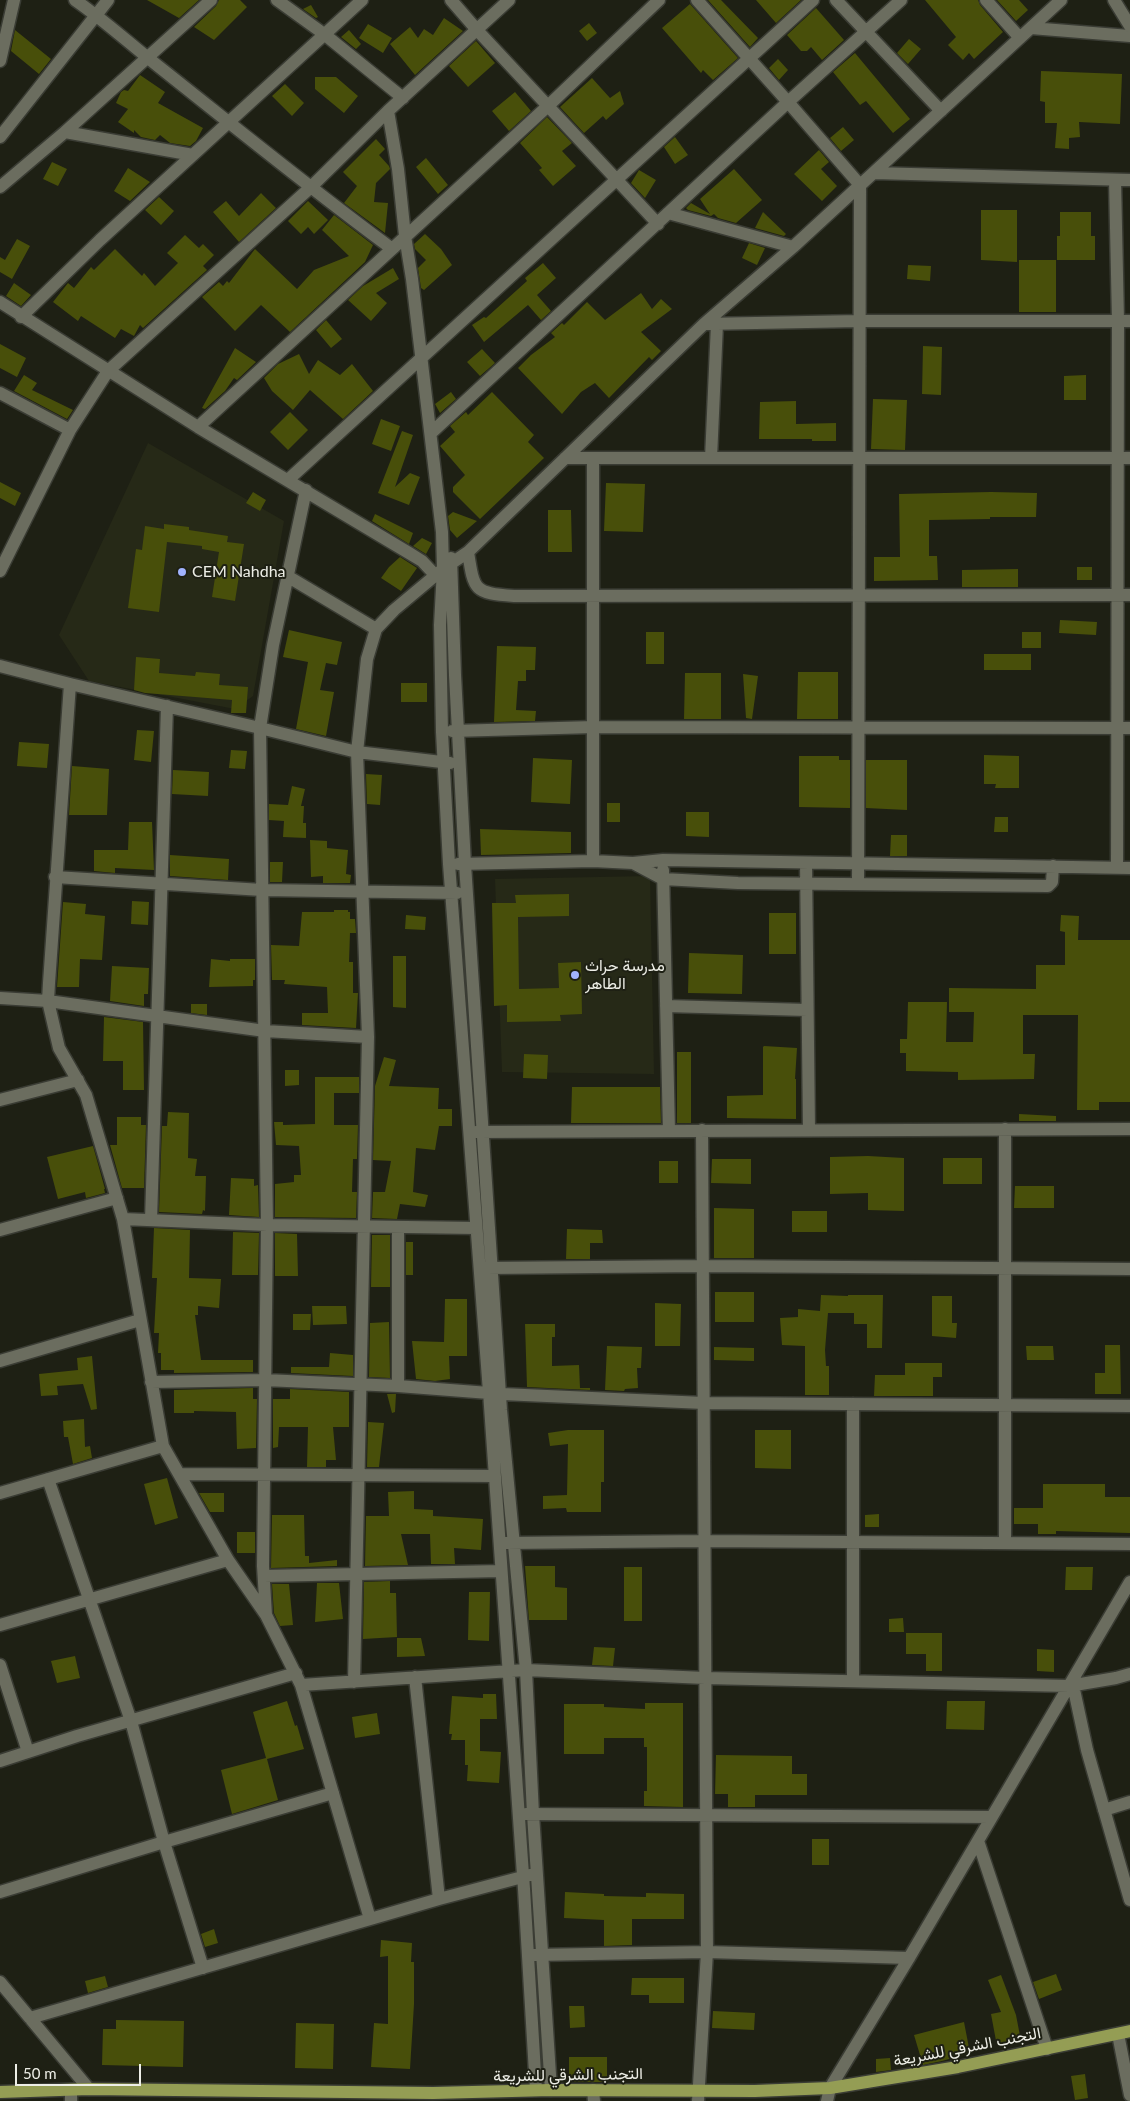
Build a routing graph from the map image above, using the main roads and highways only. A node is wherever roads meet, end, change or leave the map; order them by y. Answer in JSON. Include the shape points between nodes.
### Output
{"nodes":[{"id":1,"x":1124,"y":2032,"type":"edge"},
{"id":2,"x":0,"y":2092,"type":"edge"},
{"id":3,"x":71,"y":2095,"type":"edge"},
{"id":4,"x":593,"y":2095,"type":"edge"},
{"id":5,"x":829,"y":2095,"type":"edge"},
{"id":6,"x":504,"y":2096,"type":"edge"},
{"id":7,"x":698,"y":2096,"type":"edge"}],
"edges":[{"from":1,"to":5,"type":"main road","name":"التجنب الشرقي للشريعة"},
{"from":2,"to":3,"type":"main road","name":"التجنب الشرقي للشريعة"},
{"from":3,"to":6,"type":"main road","name":"التجنب الشرقي للشريعة","via":[[88,2089]]},
{"from":4,"to":6,"type":"main road","name":"التجنب الشرقي للشريعة","via":[[536,2090]]},
{"from":4,"to":7,"type":"main road","name":"التجنب الشرقي للشريعة"},
{"from":5,"to":7,"type":"main road","name":"التجنب الشرقي للشريعة"}]}
